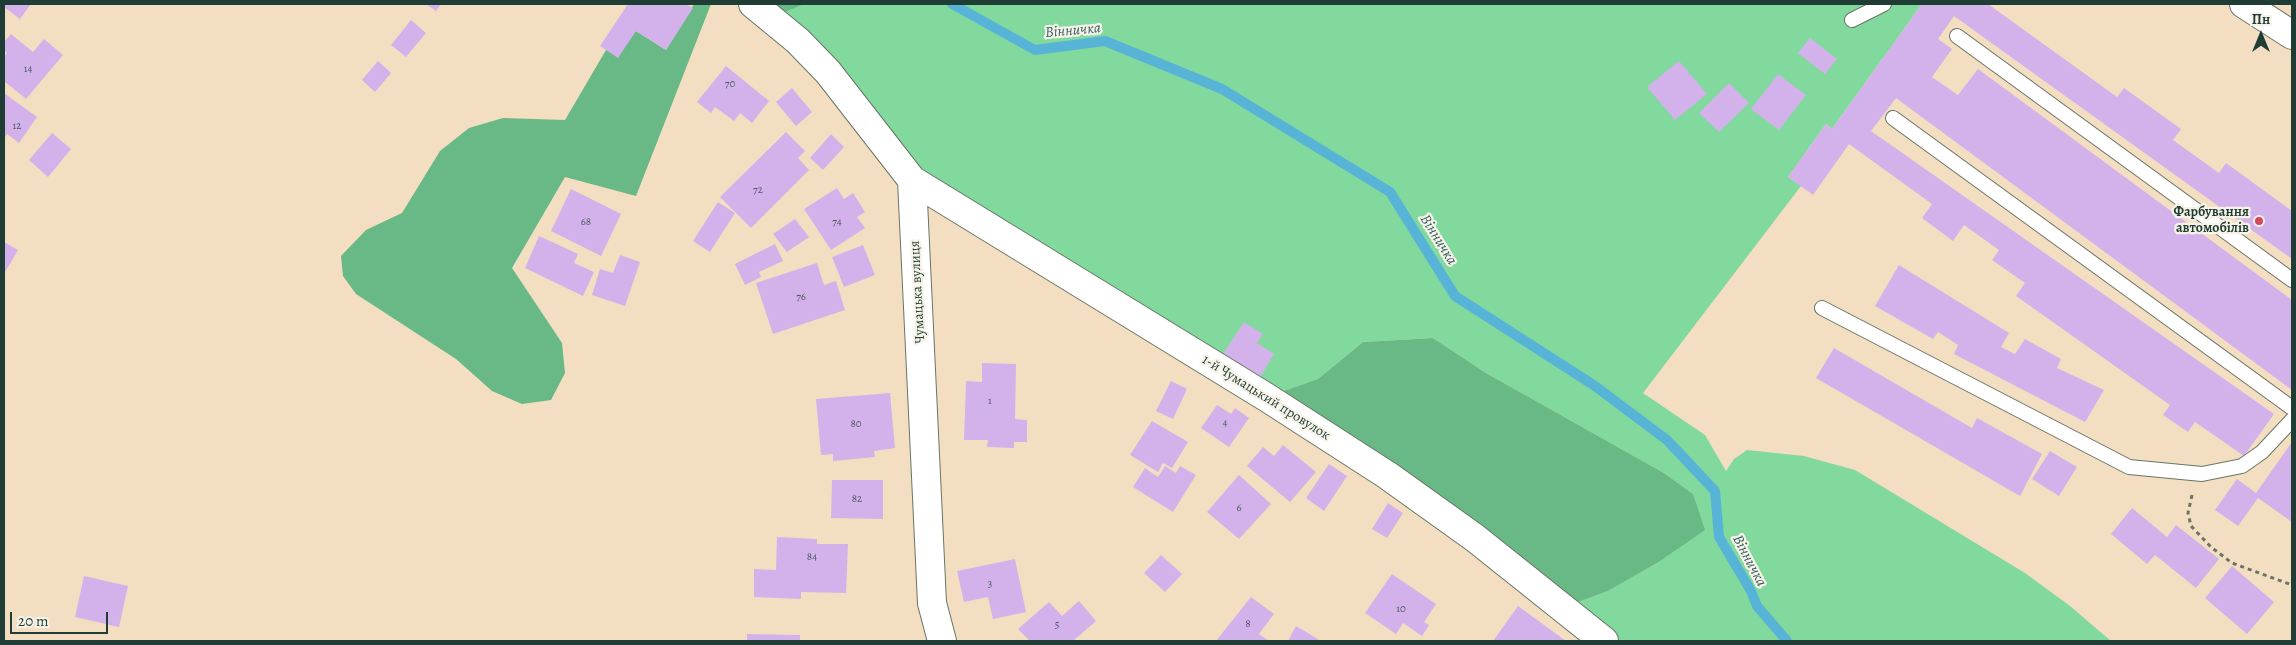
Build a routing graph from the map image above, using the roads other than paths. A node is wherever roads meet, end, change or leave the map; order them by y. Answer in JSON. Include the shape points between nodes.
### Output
{"nodes":[{"id":1,"x":753,"y":4,"type":"edge"},
{"id":2,"x":1884,"y":4,"type":"edge"},
{"id":3,"x":2244,"y":4,"type":"edge"},
{"id":4,"x":1852,"y":20,"type":"dead end"},
{"id":5,"x":1957,"y":36,"type":"dead end"},
{"id":6,"x":2292,"y":36,"type":"edge"},
{"id":7,"x":1893,"y":118,"type":"dead end"},
{"id":8,"x":912,"y":180,"type":"junction"},
{"id":9,"x":2292,"y":280,"type":"edge"},
{"id":10,"x":1822,"y":308,"type":"dead end"},
{"id":11,"x":2292,"y":408,"type":"edge"},
{"id":12,"x":2292,"y":420,"type":"edge"},
{"id":13,"x":942,"y":641,"type":"edge"},
{"id":14,"x":1604,"y":641,"type":"edge"}],
"edges":[{"from":1,"to":8,"type":"street","via":[[798,41],[828,72]]},
{"from":2,"to":4,"type":"lane"},
{"from":3,"to":6,"type":"street"},
{"from":5,"to":9,"type":"lane"},
{"from":7,"to":11,"type":"lane"},
{"from":8,"to":13,"type":"street","name":"Чумацька вулиця","via":[[932,603]]},
{"from":8,"to":14,"type":"street","name":"1-й Чумацький провулок","via":[[1266,397],[1387,476],[1475,538]]},
{"from":10,"to":12,"type":"lane","via":[[2129,467],[2202,474],[2242,466],[2262,452]]}]}
